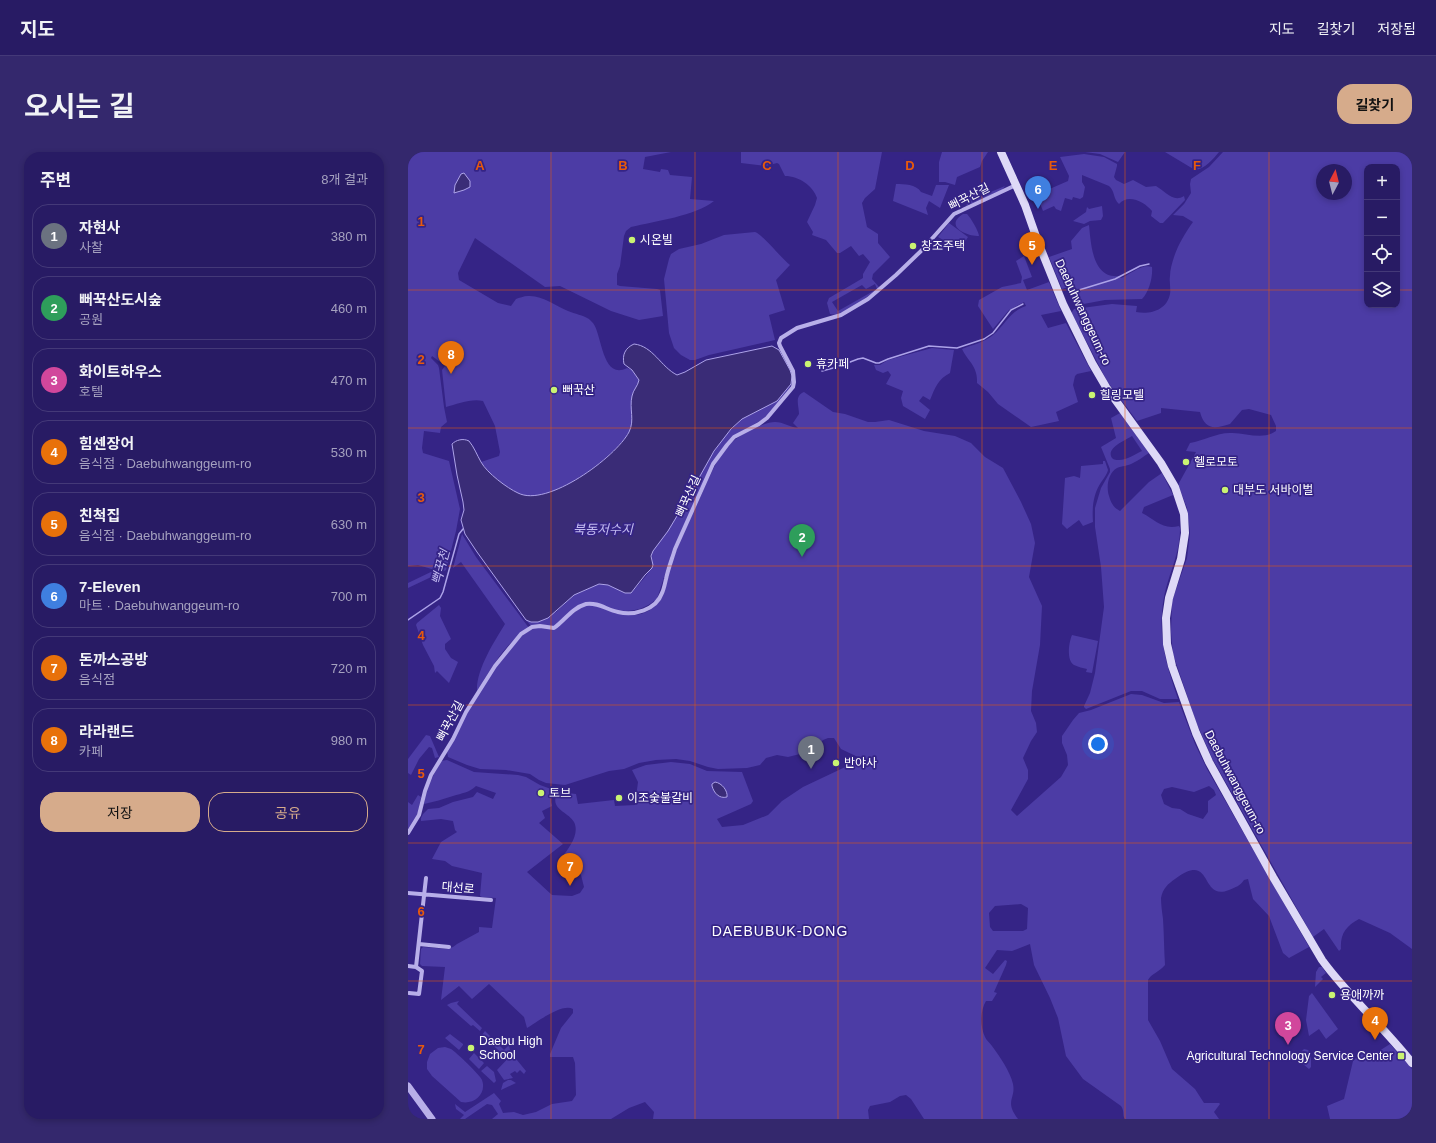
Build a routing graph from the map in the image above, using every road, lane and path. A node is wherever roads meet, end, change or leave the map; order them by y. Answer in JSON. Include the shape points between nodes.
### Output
{"nodes":[{"id":1,"x":995,"y":152,"type":"edge"},
{"id":2,"x":1002,"y":152,"type":"edge"},
{"id":3,"x":1014,"y":187,"type":"junction"},
{"id":4,"x":408,"y":833,"type":"edge"},
{"id":5,"x":426,"y":878,"type":"dead end"},
{"id":6,"x":408,"y":893,"type":"edge"},
{"id":7,"x":424,"y":895,"type":"junction"},
{"id":8,"x":491,"y":900,"type":"dead end"},
{"id":9,"x":419,"y":944,"type":"junction"},
{"id":10,"x":449,"y":947,"type":"dead end"},
{"id":11,"x":408,"y":966,"type":"edge"},
{"id":12,"x":416,"y":967,"type":"junction"},
{"id":13,"x":409,"y":993,"type":"dead end"},
{"id":14,"x":1412,"y":1063,"type":"edge"},
{"id":15,"x":408,"y":1086,"type":"edge"},
{"id":16,"x":432,"y":1119,"type":"edge"}],
"edges":[{"from":1,"to":3,"type":"main road","name":"Daebuhwanggeum-ro"},
{"from":2,"to":3,"type":"main road","name":"Daebuhwanggeum-ro"},
{"from":3,"to":4,"type":"street","name":"뻐꾹산길","via":[[954,214],[902,270],[858,306],[841,315],[797,328],[781,338],[780,346],[794,377],[793,387],[767,418],[734,437],[713,464],[675,549],[658,600],[653,606],[626,614],[586,604],[569,613],[554,628],[532,627],[522,634],[495,666],[466,712],[431,775],[419,815]]},
{"from":3,"to":14,"type":"main road","name":"Daebuhwanggeum-ro","via":[[1025,221],[1038,242],[1069,317],[1094,368],[1169,475],[1179,498],[1184,514],[1184,543],[1169,598],[1166,618],[1167,644],[1202,749],[1322,960]]},
{"from":5,"to":7,"type":"street","name":"대선로"},
{"from":6,"to":7,"type":"street","name":"대선로"},
{"from":7,"to":8,"type":"street","name":"대선로"},
{"from":7,"to":9,"type":"street","name":"대선로"},
{"from":9,"to":10,"type":"street"},
{"from":9,"to":12,"type":"street","name":"대선로"},
{"from":11,"to":12,"type":"street"},
{"from":12,"to":13,"type":"street","name":"대선로","via":[[422,971],[419,994]]},
{"from":15,"to":16,"type":"street"}]}
